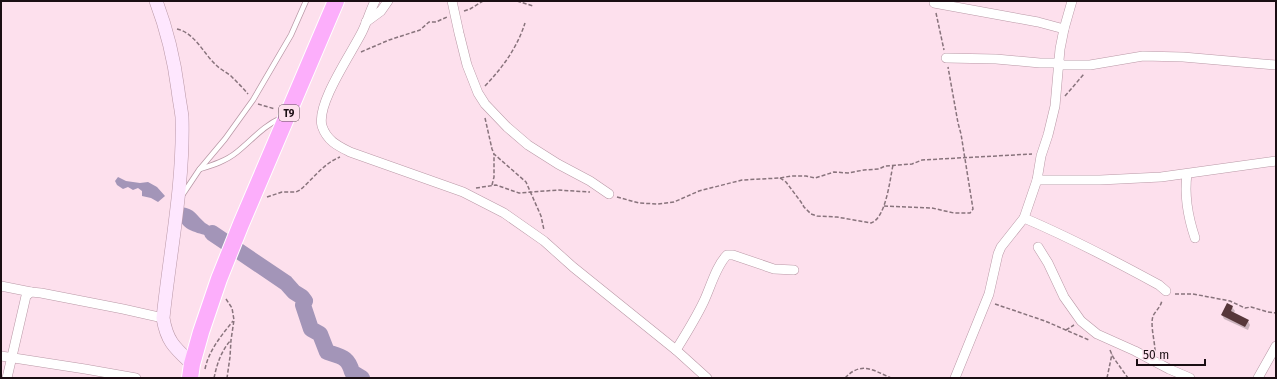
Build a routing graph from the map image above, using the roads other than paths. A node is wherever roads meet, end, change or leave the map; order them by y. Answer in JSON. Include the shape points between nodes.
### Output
{"nodes":[{"id":1,"x":156,"y":1,"type":"edge"},
{"id":2,"x":306,"y":1,"type":"edge"},
{"id":3,"x":336,"y":1,"type":"edge"},
{"id":4,"x":375,"y":1,"type":"edge"},
{"id":5,"x":388,"y":1,"type":"edge"},
{"id":6,"x":452,"y":1,"type":"edge"},
{"id":7,"x":1072,"y":1,"type":"edge"},
{"id":8,"x":934,"y":3,"type":"road end"},
{"id":9,"x":366,"y":22,"type":"junction"},
{"id":10,"x":1064,"y":29,"type":"junction"},
{"id":11,"x":946,"y":58,"type":"road end"},
{"id":12,"x":1060,"y":64,"type":"junction"},
{"id":13,"x":1276,"y":65,"type":"edge"},
{"id":14,"x":288,"y":113,"type":"junction"},
{"id":15,"x":1276,"y":162,"type":"edge"},
{"id":16,"x":199,"y":170,"type":"junction"},
{"id":17,"x":1187,"y":174,"type":"junction"},
{"id":18,"x":1036,"y":180,"type":"junction"},
{"id":19,"x":609,"y":194,"type":"road end"},
{"id":20,"x":177,"y":203,"type":"junction"},
{"id":21,"x":1024,"y":218,"type":"junction"},
{"id":22,"x":1195,"y":238,"type":"dead end"},
{"id":23,"x":1038,"y":248,"type":"dead end"},
{"id":24,"x":794,"y":270,"type":"dead end"},
{"id":25,"x":1,"y":286,"type":"edge"},
{"id":26,"x":1165,"y":289,"type":"road end"},
{"id":27,"x":31,"y":292,"type":"junction"},
{"id":28,"x":163,"y":318,"type":"junction"},
{"id":29,"x":1276,"y":346,"type":"edge"},
{"id":30,"x":676,"y":350,"type":"junction"},
{"id":31,"x":1,"y":356,"type":"edge"},
{"id":32,"x":11,"y":358,"type":"junction"},
{"id":33,"x":85,"y":368,"type":"junction"},
{"id":34,"x":195,"y":371,"type":"edge"},
{"id":35,"x":8,"y":378,"type":"edge"},
{"id":36,"x":83,"y":378,"type":"edge"},
{"id":37,"x":136,"y":378,"type":"edge"},
{"id":38,"x":707,"y":378,"type":"edge"},
{"id":39,"x":955,"y":378,"type":"edge"},
{"id":40,"x":1190,"y":378,"type":"edge"},
{"id":41,"x":1258,"y":378,"type":"edge"}],
"edges":[{"from":1,"to":20,"type":"main road","via":[[169,40],[182,116]]},
{"from":2,"to":16,"type":"lane","via":[[291,35],[253,100]]},
{"from":3,"to":14,"type":"highway","number":"T9"},
{"from":4,"to":9,"type":"street"},
{"from":5,"to":9,"type":"street","via":[[381,11]]},
{"from":6,"to":19,"type":"street","via":[[467,65],[485,104],[528,145]]},
{"from":7,"to":10,"type":"street"},
{"from":8,"to":10,"type":"street"},
{"from":9,"to":30,"type":"street","via":[[323,107],[322,126],[327,137],[350,152],[462,192],[504,214],[544,241]]},
{"from":10,"to":12,"type":"street"},
{"from":11,"to":12,"type":"street"},
{"from":12,"to":13,"type":"street","via":[[1090,65],[1143,56]]},
{"from":12,"to":18,"type":"street","via":[[1055,106]]},
{"from":14,"to":16,"type":"lane","via":[[266,126],[236,153]]},
{"from":14,"to":34,"type":"highway","number":"T9","via":[[218,282]]},
{"from":15,"to":17,"type":"street"},
{"from":16,"to":20,"type":"lane"},
{"from":17,"to":18,"type":"street"},
{"from":17,"to":22,"type":"street","via":[[1186,199]]},
{"from":18,"to":21,"type":"street"},
{"from":20,"to":28,"type":"main road"},
{"from":21,"to":26,"type":"street","via":[[1092,249]]},
{"from":21,"to":39,"type":"street","via":[[1001,247],[992,284]]},
{"from":23,"to":40,"type":"street","via":[[1072,311],[1089,328]]},
{"from":24,"to":30,"type":"street","via":[[774,269],[728,255],[719,266],[690,329]]},
{"from":25,"to":27,"type":"street"},
{"from":27,"to":28,"type":"street"},
{"from":27,"to":32,"type":"street","via":[[26,296]]},
{"from":28,"to":34,"type":"main road","via":[[168,339]]},
{"from":29,"to":41,"type":"street"},
{"from":30,"to":38,"type":"street"},
{"from":31,"to":32,"type":"street"},
{"from":32,"to":33,"type":"street"},
{"from":32,"to":35,"type":"street"},
{"from":33,"to":36,"type":"street"},
{"from":33,"to":37,"type":"street"}]}
